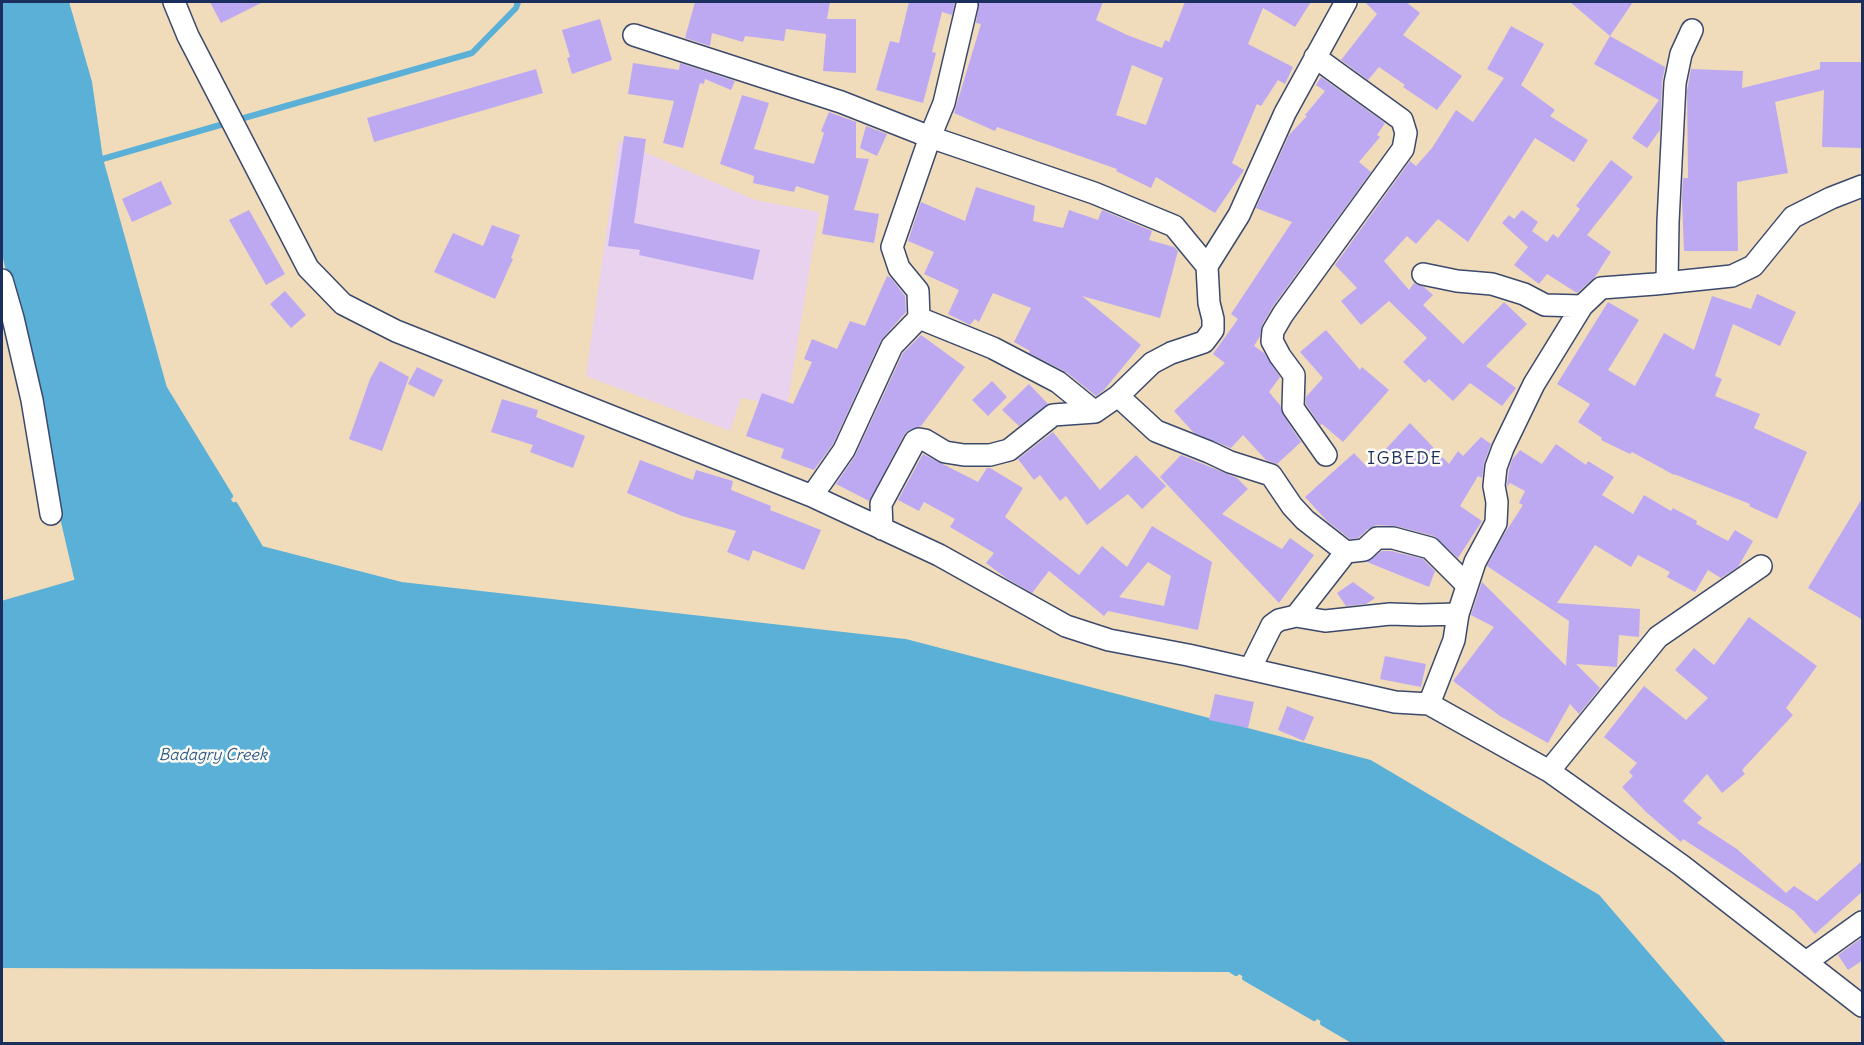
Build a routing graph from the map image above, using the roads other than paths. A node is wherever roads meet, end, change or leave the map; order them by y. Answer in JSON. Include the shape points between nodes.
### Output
{"nodes":[{"id":1,"x":174,"y":2,"type":"edge"},
{"id":2,"x":1346,"y":2,"type":"edge"},
{"id":3,"x":967,"y":5,"type":"dead end"},
{"id":4,"x":1692,"y":30,"type":"dead end"},
{"id":5,"x":634,"y":35,"type":"dead end"},
{"id":6,"x":1316,"y":57,"type":"junction"},
{"id":7,"x":930,"y":137,"type":"junction"},
{"id":8,"x":1863,"y":186,"type":"edge"},
{"id":9,"x":1207,"y":266,"type":"junction"},
{"id":10,"x":1423,"y":274,"type":"dead end"},
{"id":11,"x":2,"y":280,"type":"edge"},
{"id":12,"x":1667,"y":283,"type":"junction"},
{"id":13,"x":1582,"y":306,"type":"junction"},
{"id":14,"x":919,"y":318,"type":"junction"},
{"id":15,"x":1118,"y":396,"type":"junction"},
{"id":16,"x":1095,"y":412,"type":"junction"},
{"id":17,"x":1326,"y":455,"type":"dead end"},
{"id":18,"x":812,"y":496,"type":"junction"},
{"id":19,"x":51,"y":514,"type":"dead end"},
{"id":20,"x":882,"y":529,"type":"junction"},
{"id":21,"x":1346,"y":552,"type":"junction"},
{"id":22,"x":1761,"y":566,"type":"dead end"},
{"id":23,"x":1467,"y":585,"type":"junction"},
{"id":24,"x":1458,"y":614,"type":"junction"},
{"id":25,"x":1296,"y":616,"type":"junction"},
{"id":26,"x":1250,"y":669,"type":"junction"},
{"id":27,"x":1429,"y":704,"type":"junction"},
{"id":28,"x":1549,"y":771,"type":"junction"},
{"id":29,"x":1863,"y":922,"type":"edge"},
{"id":30,"x":1806,"y":962,"type":"junction"},
{"id":31,"x":1863,"y":1006,"type":"edge"}],
"edges":[{"from":1,"to":18,"type":"street","via":[[308,268],[343,304],[396,331]]},
{"from":2,"to":6,"type":"street"},
{"from":3,"to":7,"type":"street","via":[[944,103]]},
{"from":4,"to":12,"type":"street","via":[[1680,54],[1675,83]]},
{"from":5,"to":7,"type":"street","via":[[841,102]]},
{"from":6,"to":9,"type":"street","via":[[1285,113],[1239,215]]},
{"from":6,"to":17,"type":"street","via":[[1402,120],[1406,133],[1403,149],[1273,331],[1272,340],[1294,375],[1293,408]]},
{"from":7,"to":9,"type":"street","via":[[1094,193],[1174,226]]},
{"from":7,"to":14,"type":"street","via":[[892,247],[899,268],[918,291]]},
{"from":8,"to":12,"type":"street","via":[[1793,217],[1753,266],[1732,276]]},
{"from":9,"to":15,"type":"street","via":[[1213,330],[1204,342],[1152,363]]},
{"from":10,"to":13,"type":"street","via":[[1492,285],[1545,305]]},
{"from":11,"to":19,"type":"street","via":[[33,400]]},
{"from":12,"to":13,"type":"street","via":[[1601,288]]},
{"from":13,"to":23,"type":"street","via":[[1534,384],[1503,448],[1494,486],[1496,523],[1474,562]]},
{"from":14,"to":16,"type":"street","via":[[993,348],[1058,382]]},
{"from":14,"to":18,"type":"street","via":[[892,346],[844,450]]},
{"from":15,"to":16,"type":"street"},
{"from":15,"to":21,"type":"street","via":[[1156,431],[1271,475],[1305,520]]},
{"from":16,"to":20,"type":"street","via":[[1053,415],[1010,450],[990,454],[945,452],[925,440],[915,441],[881,504]]},
{"from":18,"to":20,"type":"street"},
{"from":20,"to":26,"type":"street","via":[[939,555],[1065,626],[1109,640]]},
{"from":21,"to":23,"type":"street","via":[[1364,550],[1377,538],[1430,548]]},
{"from":21,"to":25,"type":"street"},
{"from":22,"to":28,"type":"street","via":[[1658,637]]},
{"from":23,"to":24,"type":"street"},
{"from":24,"to":25,"type":"street","via":[[1390,614],[1324,621]]},
{"from":24,"to":27,"type":"street","via":[[1454,640]]},
{"from":25,"to":26,"type":"street","via":[[1272,625]]},
{"from":26,"to":27,"type":"street","via":[[1395,702]]},
{"from":27,"to":28,"type":"street"},
{"from":28,"to":30,"type":"street"},
{"from":29,"to":30,"type":"street"},
{"from":30,"to":31,"type":"street"}]}
